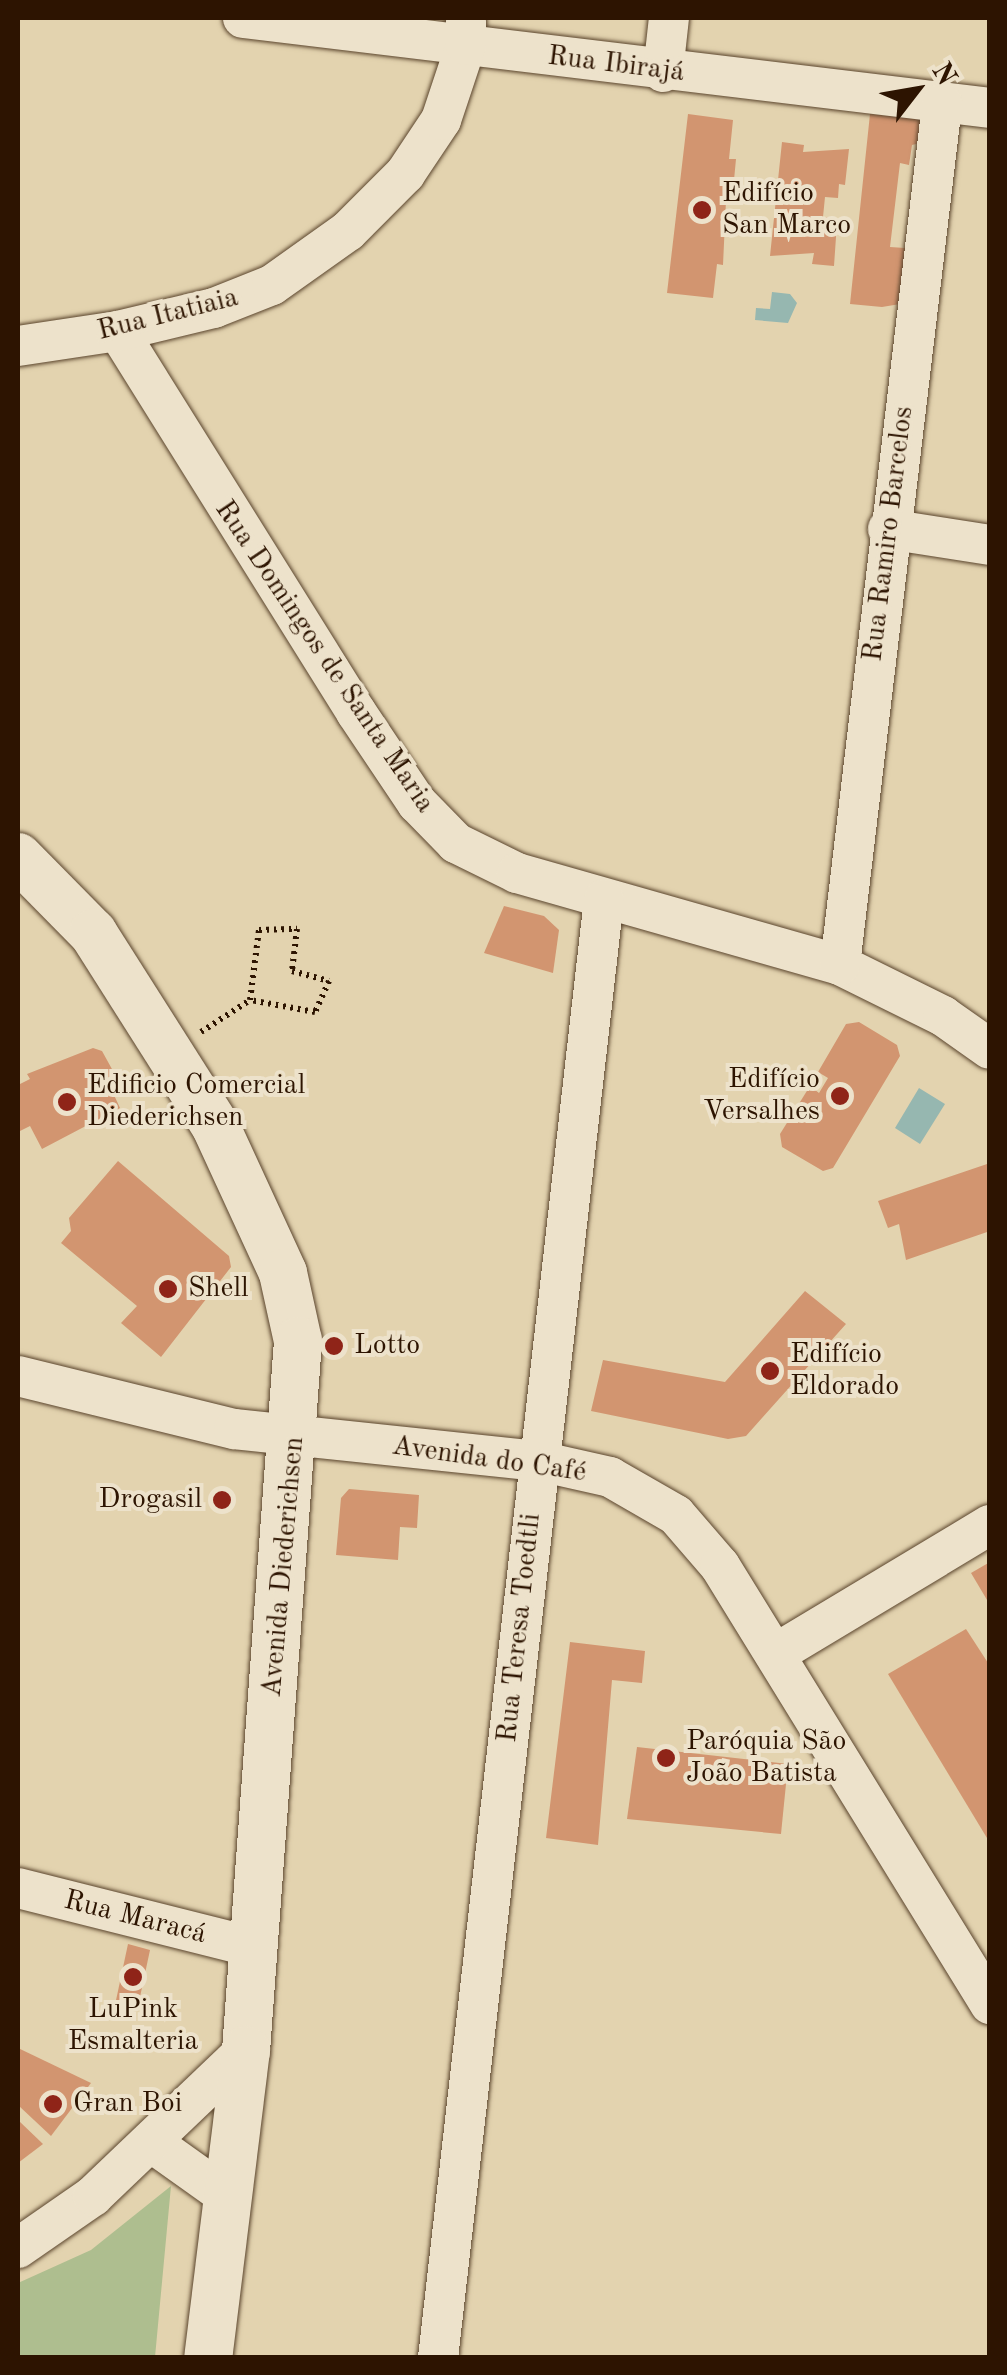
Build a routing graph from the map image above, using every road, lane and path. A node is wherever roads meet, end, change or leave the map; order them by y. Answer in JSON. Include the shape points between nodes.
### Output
{"nodes":[{"id":1,"x":243,"y":18,"type":"edge"},
{"id":2,"x":669,"y":18,"type":"edge"},
{"id":3,"x":466,"y":31,"type":"edge"},
{"id":4,"x":663,"y":72,"type":"junction"},
{"id":5,"x":942,"y":104,"type":"junction"},
{"id":6,"x":990,"y":108,"type":"edge"},
{"id":7,"x":118,"y":332,"type":"junction"},
{"id":8,"x":18,"y":346,"type":"edge"},
{"id":9,"x":888,"y":528,"type":"junction"},
{"id":10,"x":990,"y":545,"type":"edge"},
{"id":11,"x":18,"y":857,"type":"edge"},
{"id":12,"x":604,"y":899,"type":"junction"},
{"id":13,"x":840,"y":965,"type":"junction"},
{"id":14,"x":250,"y":1000,"type":"junction"},
{"id":15,"x":990,"y":1048,"type":"edge"},
{"id":16,"x":170,"y":1053,"type":"junction"},
{"id":17,"x":18,"y":1376,"type":"edge"},
{"id":18,"x":295,"y":1438,"type":"junction"},
{"id":19,"x":539,"y":1461,"type":"junction"},
{"id":20,"x":990,"y":1525,"type":"edge"},
{"id":21,"x":775,"y":1654,"type":"junction"},
{"id":22,"x":18,"y":1888,"type":"edge"},
{"id":23,"x":252,"y":1947,"type":"junction"},
{"id":24,"x":990,"y":2004,"type":"edge"},
{"id":25,"x":246,"y":2050,"type":"junction"},
{"id":26,"x":150,"y":2142,"type":"junction"},
{"id":27,"x":228,"y":2197,"type":"junction"},
{"id":28,"x":18,"y":2248,"type":"edge"},
{"id":29,"x":208,"y":2358,"type":"edge"},
{"id":30,"x":438,"y":2358,"type":"edge"}],
"edges":[{"from":1,"to":3,"type":"street","name":"Rua Ibirajá"},
{"from":2,"to":4,"type":"street"},
{"from":3,"to":4,"type":"street","name":"Rua Ibirajá"},
{"from":3,"to":7,"type":"street","name":"Rua Itatiaia","via":[[441,120],[405,174],[348,231],[272,285]]},
{"from":4,"to":5,"type":"street","name":"Rua Ibirajá"},
{"from":5,"to":6,"type":"street","name":"Rua Ibirajá"},
{"from":5,"to":9,"type":"street","name":"Rua Ramiro Barcelos"},
{"from":7,"to":8,"type":"street","name":"Rua Itatiaia"},
{"from":7,"to":12,"type":"street","name":"Rua Domingos de Santa Maria","via":[[417,803],[474,854]]},
{"from":9,"to":10,"type":"street"},
{"from":9,"to":13,"type":"street","name":"Rua Ramiro Barcelos"},
{"from":11,"to":16,"type":"street","name":"Avenida Diederichsen","via":[[93,932]]},
{"from":12,"to":13,"type":"street","name":"Rua Domingos de Santa Maria"},
{"from":12,"to":19,"type":"street","name":"Rua Teresa Toedtli"},
{"from":13,"to":15,"type":"street","name":"Rua Domingos de Santa Maria","via":[[943,1016]]},
{"from":14,"to":14,"type":"path","via":[[259,930],[297,930],[292,971],[329,981],[315,1012]]},
{"from":14,"to":16,"type":"path"},
{"from":16,"to":18,"type":"street","name":"Avenida Diederichsen","via":[[255,1200],[283,1273],[299,1356]]},
{"from":17,"to":18,"type":"street","name":"Avenida do Café","via":[[122,1406]]},
{"from":18,"to":19,"type":"street","name":"Avenida do Café"},
{"from":18,"to":23,"type":"street","name":"Avenida Diederichsen"},
{"from":19,"to":21,"type":"street","name":"Avenida do Café","via":[[610,1477],[676,1515],[720,1566]]},
{"from":19,"to":30,"type":"street","name":"Rua Teresa Toedtli"},
{"from":20,"to":21,"type":"street"},
{"from":21,"to":24,"type":"street","name":"Avenida do Café"},
{"from":22,"to":23,"type":"street","name":"Rua Maracá"},
{"from":23,"to":25,"type":"street","name":"Avenida Diederichsen"},
{"from":25,"to":26,"type":"street"},
{"from":25,"to":27,"type":"street","name":"Avenida Diederichsen"},
{"from":26,"to":27,"type":"street"},
{"from":26,"to":28,"type":"street","via":[[93,2196]]},
{"from":27,"to":29,"type":"street","name":"Avenida Diederichsen"}]}
